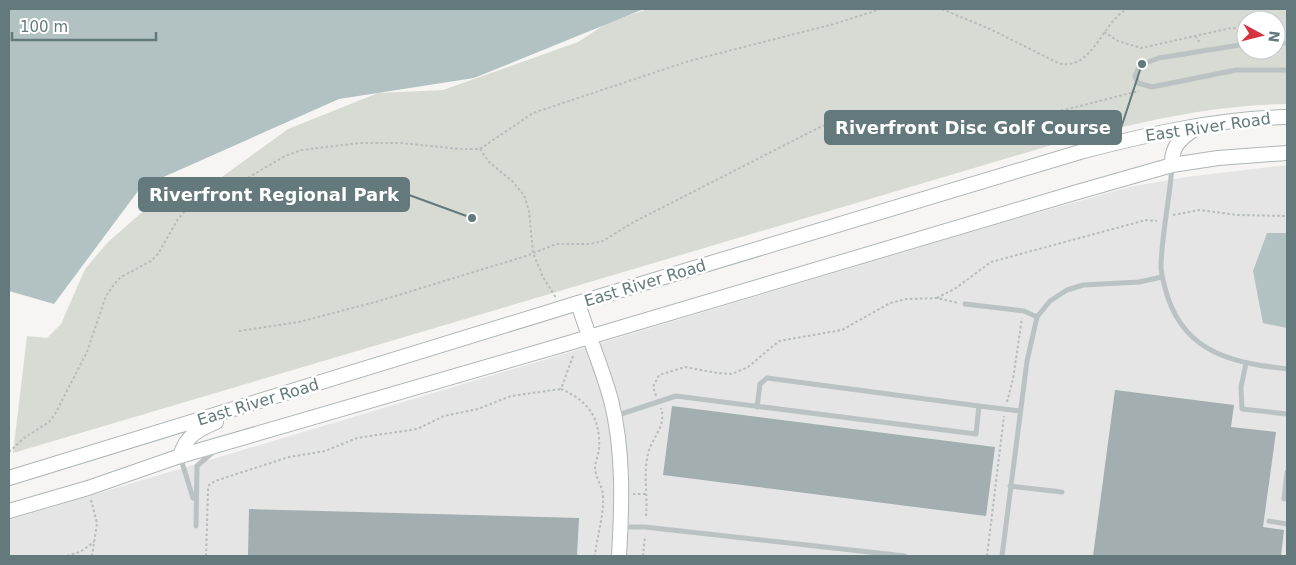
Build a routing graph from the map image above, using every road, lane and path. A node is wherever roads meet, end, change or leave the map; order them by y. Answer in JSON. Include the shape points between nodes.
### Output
{"nodes":[{"id":1,"x":881,"y":9,"type":"edge"},
{"id":2,"x":942,"y":9,"type":"edge"},
{"id":3,"x":1127,"y":9,"type":"edge"},
{"id":4,"x":1236,"y":28,"type":"edge"},
{"id":5,"x":1103,"y":32,"type":"junction"},
{"id":6,"x":1195,"y":36,"type":"junction"},
{"id":7,"x":1236,"y":45,"type":"edge"},
{"id":8,"x":1205,"y":49,"type":"junction"},
{"id":9,"x":1287,"y":70,"type":"edge"},
{"id":10,"x":1148,"y":86,"type":"junction"},
{"id":11,"x":1287,"y":117,"type":"edge"},
{"id":12,"x":1198,"y":126,"type":"junction"},
{"id":13,"x":480,"y":149,"type":"junction"},
{"id":14,"x":1287,"y":153,"type":"edge"},
{"id":15,"x":1172,"y":165,"type":"junction"},
{"id":16,"x":1287,"y":216,"type":"edge"},
{"id":17,"x":1167,"y":218,"type":"junction"},
{"id":18,"x":534,"y":253,"type":"junction"},
{"id":19,"x":1162,"y":278,"type":"junction"},
{"id":20,"x":937,"y":298,"type":"junction"},
{"id":21,"x":557,"y":300,"type":"dead end"},
{"id":22,"x":578,"y":303,"type":"junction"},
{"id":23,"x":965,"y":304,"type":"joint"},
{"id":24,"x":1024,"y":311,"type":"junction"},
{"id":25,"x":1037,"y":317,"type":"junction"},
{"id":26,"x":238,"y":331,"type":"dead end"},
{"id":27,"x":588,"y":337,"type":"junction"},
{"id":28,"x":573,"y":356,"type":"dead end"},
{"id":29,"x":1246,"y":363,"type":"junction"},
{"id":30,"x":1287,"y":369,"type":"edge"},
{"id":31,"x":561,"y":390,"type":"junction"},
{"id":32,"x":655,"y":395,"type":"dead end"},
{"id":33,"x":260,"y":400,"type":"junction"},
{"id":34,"x":660,"y":404,"type":"dead end"},
{"id":35,"x":757,"y":406,"type":"junction"},
{"id":36,"x":979,"y":406,"type":"junction"},
{"id":37,"x":1005,"y":409,"type":"junction"},
{"id":38,"x":1020,"y":411,"type":"junction"},
{"id":39,"x":1287,"y":414,"type":"edge"},
{"id":40,"x":614,"y":416,"type":"junction"},
{"id":41,"x":220,"y":446,"type":"junction"},
{"id":42,"x":9,"y":452,"type":"edge"},
{"id":43,"x":180,"y":456,"type":"junction"},
{"id":44,"x":1287,"y":472,"type":"edge"},
{"id":45,"x":9,"y":478,"type":"edge"},
{"id":46,"x":1010,"y":486,"type":"junction"},
{"id":47,"x":88,"y":488,"type":"junction"},
{"id":48,"x":1062,"y":492,"type":"dead end"},
{"id":49,"x":603,"y":494,"type":"junction"},
{"id":50,"x":608,"y":494,"type":"dead end"},
{"id":51,"x":630,"y":494,"type":"dead end"},
{"id":52,"x":648,"y":494,"type":"junction"},
{"id":53,"x":1284,"y":499,"type":"dead end"},
{"id":54,"x":9,"y":511,"type":"edge"},
{"id":55,"x":646,"y":516,"type":"dead end"},
{"id":56,"x":1269,"y":521,"type":"dead end"},
{"id":57,"x":1287,"y":524,"type":"edge"},
{"id":58,"x":620,"y":527,"type":"junction"},
{"id":59,"x":645,"y":536,"type":"dead end"},
{"id":60,"x":94,"y":542,"type":"junction"},
{"id":61,"x":67,"y":556,"type":"edge"},
{"id":62,"x":92,"y":556,"type":"edge"},
{"id":63,"x":206,"y":556,"type":"edge"},
{"id":64,"x":595,"y":556,"type":"edge"},
{"id":65,"x":618,"y":556,"type":"edge"},
{"id":66,"x":643,"y":556,"type":"edge"},
{"id":67,"x":905,"y":556,"type":"edge"},
{"id":68,"x":987,"y":556,"type":"edge"},
{"id":69,"x":1002,"y":556,"type":"edge"}],
"edges":[{"from":1,"to":13,"type":"path","via":[[689,61],[533,113]]},
{"from":2,"to":5,"type":"path","via":[[1064,65],[1084,59]]},
{"from":3,"to":5,"type":"path","via":[[1115,17]]},
{"from":4,"to":6,"type":"path"},
{"from":5,"to":6,"type":"path","via":[[1141,48]]},
{"from":6,"to":8,"type":"path"},
{"from":7,"to":8,"type":"lane"},
{"from":8,"to":10,"type":"lane","via":[[1140,65],[1135,76],[1138,83]]},
{"from":9,"to":10,"type":"lane","via":[[1236,70]]},
{"from":10,"to":18,"type":"path","via":[[1140,91],[1018,118],[845,118],[822,126],[603,241],[556,244]]},
{"from":11,"to":12,"type":"street","name":"East River Road"},
{"from":12,"to":15,"type":"street","via":[[1174,147]]},
{"from":12,"to":22,"type":"street","name":"East River Road","via":[[1080,152]]},
{"from":13,"to":18,"type":"path","via":[[524,195]]},
{"from":13,"to":42,"type":"path","via":[[379,142],[301,150],[234,186],[190,205],[158,254],[111,287],[93,339],[55,414]]},
{"from":14,"to":15,"type":"street","name":"East River Road"},
{"from":15,"to":17,"type":"lane"},
{"from":15,"to":27,"type":"street","name":"East River Road"},
{"from":16,"to":17,"type":"path","via":[[1199,210]]},
{"from":17,"to":19,"type":"lane"},
{"from":17,"to":20,"type":"path","via":[[1159,222],[1146,220],[991,262]]},
{"from":18,"to":21,"type":"path"},
{"from":18,"to":26,"type":"path","via":[[435,285],[299,322]]},
{"from":19,"to":25,"type":"lane","via":[[1075,288],[1050,301]]},
{"from":19,"to":29,"type":"lane","via":[[1175,318],[1195,341],[1226,358]]},
{"from":20,"to":23,"type":"path"},
{"from":20,"to":32,"type":"path","via":[[890,303],[842,330],[779,341],[736,373],[685,367],[672,370],[656,379]]},
{"from":22,"to":27,"type":"street"},
{"from":22,"to":33,"type":"street","name":"East River Road"},
{"from":23,"to":24,"type":"lane"},
{"from":24,"to":25,"type":"lane"},
{"from":24,"to":37,"type":"path"},
{"from":25,"to":38,"type":"lane"},
{"from":27,"to":40,"type":"street","via":[[604,377]]},
{"from":27,"to":41,"type":"street","name":"East River Road"},
{"from":28,"to":31,"type":"path"},
{"from":29,"to":30,"type":"lane"},
{"from":29,"to":39,"type":"lane","via":[[1241,386],[1242,409]]},
{"from":31,"to":49,"type":"path","via":[[586,405],[594,417],[599,448],[595,468]]},
{"from":31,"to":63,"type":"path","via":[[511,396],[478,409],[444,416],[417,429],[357,438],[325,451],[289,457],[215,481],[208,490]]},
{"from":33,"to":43,"type":"street","via":[[244,414],[194,432],[184,443]]},
{"from":33,"to":45,"type":"street","name":"East River Road"},
{"from":34,"to":52,"type":"path","via":[[663,421],[648,454]]},
{"from":35,"to":36,"type":"lane","via":[[760,384],[767,378]]},
{"from":35,"to":36,"type":"lane","via":[[976,434]]},
{"from":35,"to":40,"type":"lane","via":[[676,396]]},
{"from":36,"to":37,"type":"lane"},
{"from":37,"to":38,"type":"lane"},
{"from":37,"to":68,"type":"path"},
{"from":38,"to":46,"type":"lane"},
{"from":40,"to":58,"type":"street","via":[[621,464]]},
{"from":41,"to":43,"type":"street","name":"East River Road"},
{"from":41,"to":43,"type":"lane","via":[[197,466],[196,526],[192,494]]},
{"from":43,"to":47,"type":"street","name":"East River Road"},
{"from":44,"to":53,"type":"lane"},
{"from":46,"to":48,"type":"lane"},
{"from":46,"to":69,"type":"lane"},
{"from":47,"to":54,"type":"street","name":"East River Road"},
{"from":47,"to":60,"type":"path","via":[[97,523]]},
{"from":49,"to":50,"type":"path"},
{"from":49,"to":64,"type":"path","via":[[602,522]]},
{"from":51,"to":52,"type":"path"},
{"from":52,"to":55,"type":"path"},
{"from":56,"to":57,"type":"lane"},
{"from":58,"to":65,"type":"street"},
{"from":58,"to":67,"type":"lane","via":[[646,527]]},
{"from":59,"to":66,"type":"path"},
{"from":60,"to":61,"type":"path"},
{"from":60,"to":62,"type":"path"}]}
